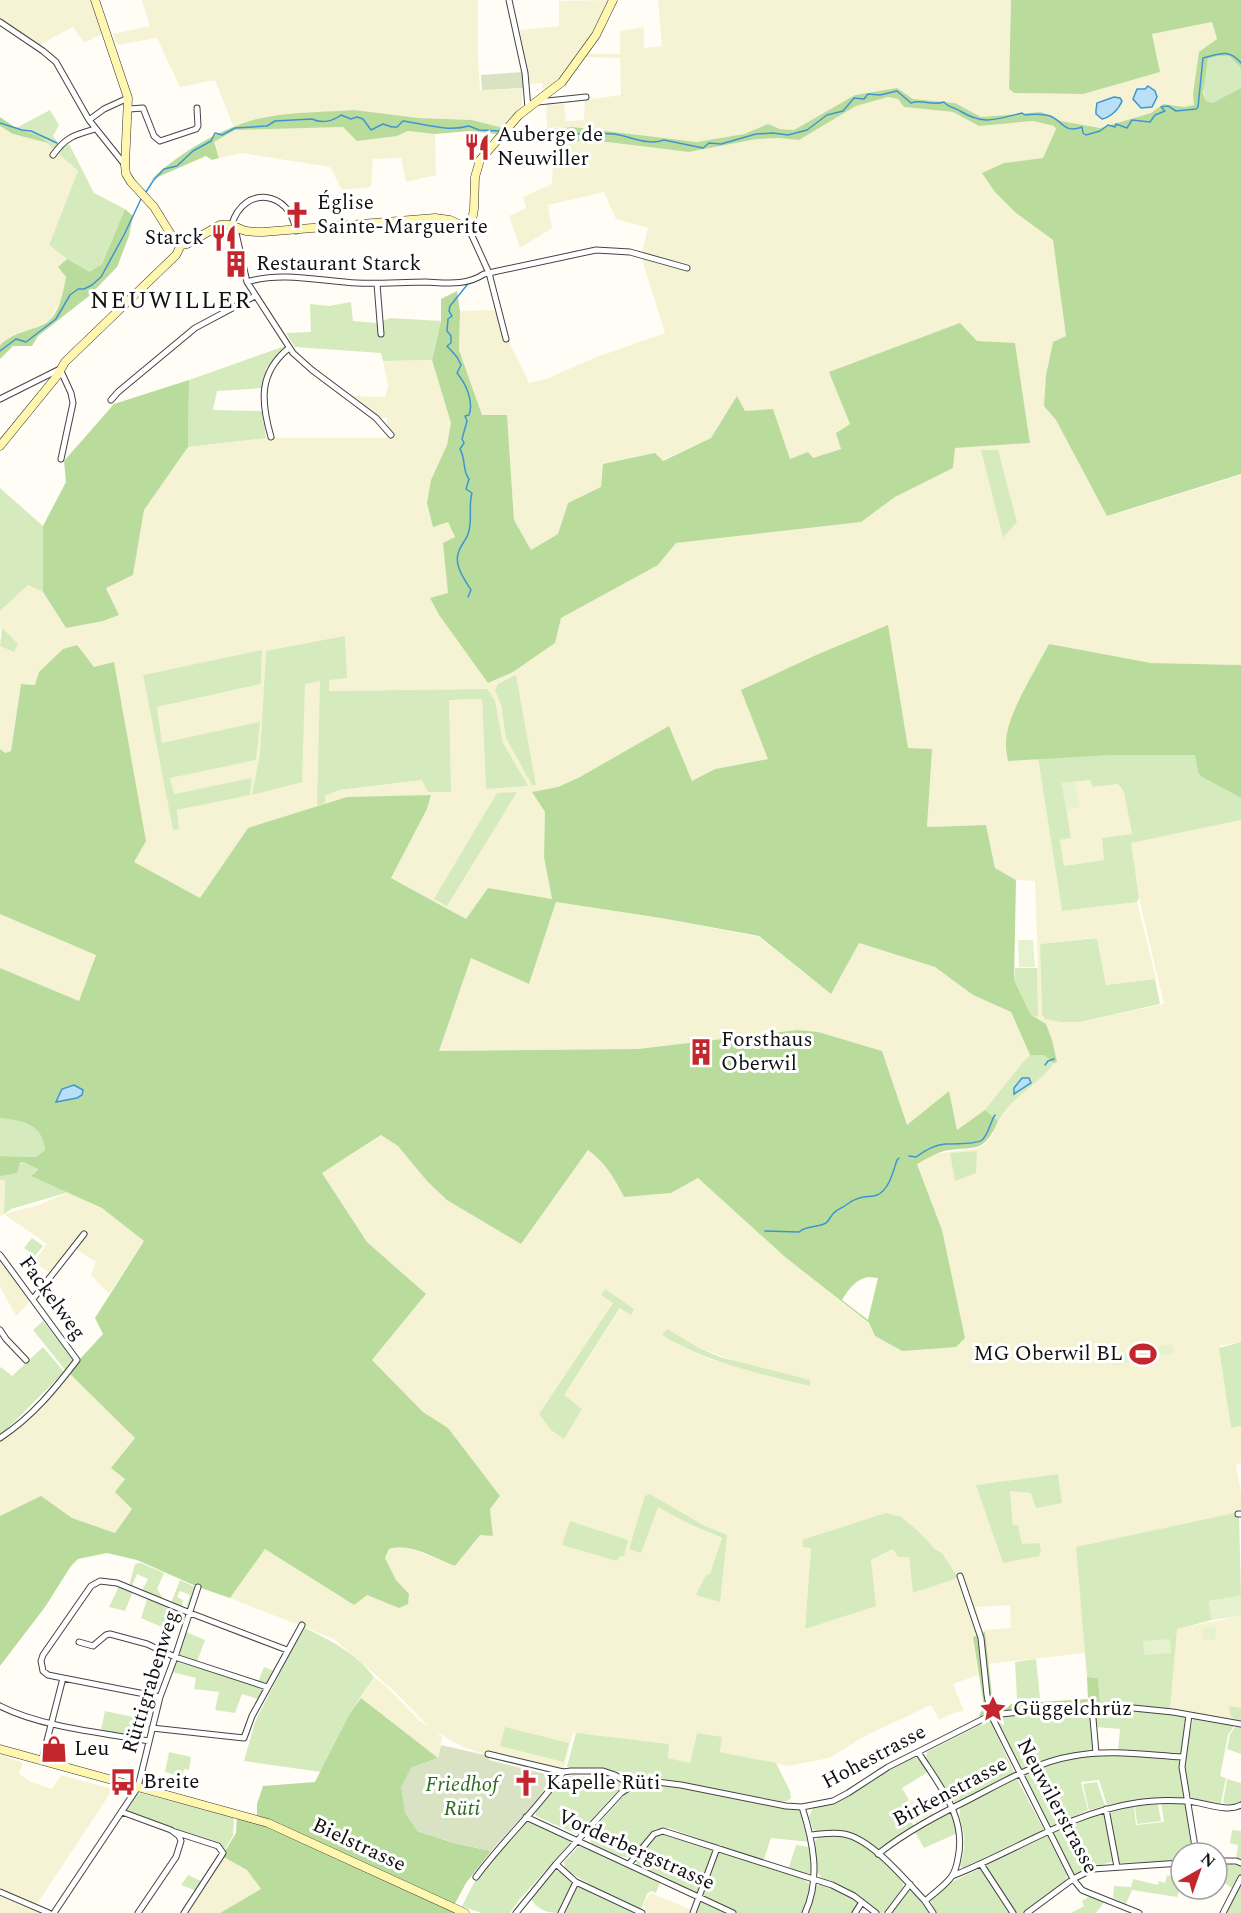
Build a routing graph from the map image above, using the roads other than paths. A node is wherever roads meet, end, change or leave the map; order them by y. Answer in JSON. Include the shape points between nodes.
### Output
{"nodes":[{"id":1,"x":95,"y":0,"type":"edge"},
{"id":2,"x":509,"y":0,"type":"edge"},
{"id":3,"x":613,"y":0,"type":"edge"},
{"id":4,"x":0,"y":22,"type":"edge"},
{"id":5,"x":586,"y":97,"type":"dead end"},
{"id":6,"x":128,"y":98,"type":"junction"},
{"id":7,"x":538,"y":102,"type":"junction"},
{"id":8,"x":196,"y":108,"type":"dead end"},
{"id":9,"x":528,"y":108,"type":"junction"},
{"id":10,"x":129,"y":109,"type":"junction"},
{"id":11,"x":89,"y":120,"type":"junction"},
{"id":12,"x":95,"y":129,"type":"junction"},
{"id":13,"x":53,"y":155,"type":"dead end"},
{"id":14,"x":125,"y":165,"type":"junction"},
{"id":15,"x":235,"y":226,"type":"junction"},
{"id":16,"x":468,"y":227,"type":"junction"},
{"id":17,"x":296,"y":231,"type":"junction"},
{"id":18,"x":181,"y":245,"type":"junction"},
{"id":19,"x":687,"y":268,"type":"dead end"},
{"id":20,"x":489,"y":273,"type":"junction"},
{"id":21,"x":247,"y":282,"type":"junction"},
{"id":22,"x":377,"y":284,"type":"junction"},
{"id":23,"x":255,"y":296,"type":"junction"},
{"id":24,"x":381,"y":334,"type":"dead end"},
{"id":25,"x":506,"y":339,"type":"dead end"},
{"id":26,"x":289,"y":348,"type":"junction"},
{"id":27,"x":60,"y":369,"type":"junction"},
{"id":28,"x":0,"y":399,"type":"edge"},
{"id":29,"x":111,"y":400,"type":"dead end"},
{"id":30,"x":391,"y":435,"type":"dead end"},
{"id":31,"x":271,"y":437,"type":"dead end"},
{"id":32,"x":0,"y":446,"type":"edge"},
{"id":33,"x":61,"y":459,"type":"dead end"},
{"id":34,"x":84,"y":1234,"type":"dead end"},
{"id":35,"x":0,"y":1255,"type":"edge"},
{"id":36,"x":33,"y":1299,"type":"junction"},
{"id":37,"x":0,"y":1330,"type":"edge"},
{"id":38,"x":26,"y":1360,"type":"dead end"},
{"id":39,"x":0,"y":1438,"type":"edge"},
{"id":40,"x":960,"y":1576,"type":"dead end"},
{"id":41,"x":198,"y":1587,"type":"dead end"},
{"id":42,"x":190,"y":1614,"type":"junction"},
{"id":43,"x":302,"y":1625,"type":"dead end"},
{"id":44,"x":79,"y":1642,"type":"dead end"},
{"id":45,"x":287,"y":1650,"type":"junction"},
{"id":46,"x":175,"y":1658,"type":"junction"},
{"id":47,"x":63,"y":1678,"type":"junction"},
{"id":48,"x":267,"y":1687,"type":"junction"},
{"id":49,"x":160,"y":1697,"type":"junction"},
{"id":50,"x":0,"y":1706,"type":"edge"},
{"id":51,"x":1092,"y":1707,"type":"junction"},
{"id":52,"x":991,"y":1715,"type":"junction"},
{"id":53,"x":1189,"y":1715,"type":"junction"},
{"id":54,"x":52,"y":1723,"type":"junction"},
{"id":55,"x":1241,"y":1724,"type":"edge"},
{"id":56,"x":152,"y":1728,"type":"junction"},
{"id":57,"x":149,"y":1741,"type":"junction"},
{"id":58,"x":0,"y":1749,"type":"edge"},
{"id":59,"x":918,"y":1752,"type":"junction"},
{"id":60,"x":1096,"y":1753,"type":"junction"},
{"id":61,"x":488,"y":1754,"type":"dead end"},
{"id":62,"x":1183,"y":1757,"type":"junction"},
{"id":63,"x":42,"y":1760,"type":"junction"},
{"id":64,"x":563,"y":1772,"type":"junction"},
{"id":65,"x":1020,"y":1773,"type":"junction"},
{"id":66,"x":633,"y":1785,"type":"junction"},
{"id":67,"x":138,"y":1787,"type":"junction"},
{"id":68,"x":1187,"y":1801,"type":"junction"},
{"id":69,"x":1241,"y":1805,"type":"edge"},
{"id":70,"x":802,"y":1807,"type":"junction"},
{"id":71,"x":953,"y":1808,"type":"junction"},
{"id":72,"x":1106,"y":1809,"type":"junction"},
{"id":73,"x":122,"y":1812,"type":"junction"},
{"id":74,"x":526,"y":1817,"type":"junction"},
{"id":75,"x":1049,"y":1831,"type":"junction"},
{"id":76,"x":175,"y":1832,"type":"junction"},
{"id":77,"x":811,"y":1835,"type":"junction"},
{"id":78,"x":578,"y":1841,"type":"junction"},
{"id":79,"x":1194,"y":1841,"type":"edge"},
{"id":80,"x":717,"y":1848,"type":"junction"},
{"id":81,"x":878,"y":1854,"type":"junction"},
{"id":82,"x":556,"y":1864,"type":"junction"},
{"id":83,"x":629,"y":1864,"type":"junction"},
{"id":84,"x":981,"y":1864,"type":"junction"},
{"id":85,"x":1169,"y":1864,"type":"edge"},
{"id":86,"x":1117,"y":1867,"type":"junction"},
{"id":87,"x":952,"y":1876,"type":"junction"},
{"id":88,"x":476,"y":1877,"type":"dead end"},
{"id":89,"x":1241,"y":1878,"type":"edge"},
{"id":90,"x":814,"y":1879,"type":"junction"},
{"id":91,"x":1073,"y":1879,"type":"junction"},
{"id":92,"x":576,"y":1882,"type":"junction"},
{"id":93,"x":910,"y":1884,"type":"junction"},
{"id":94,"x":0,"y":1892,"type":"edge"},
{"id":95,"x":700,"y":1897,"type":"junction"},
{"id":96,"x":925,"y":1901,"type":"junction"},
{"id":97,"x":862,"y":1902,"type":"junction"},
{"id":98,"x":49,"y":1913,"type":"edge"},
{"id":99,"x":54,"y":1913,"type":"edge"},
{"id":100,"x":138,"y":1913,"type":"edge"},
{"id":101,"x":184,"y":1913,"type":"edge"},
{"id":102,"x":465,"y":1913,"type":"edge"},
{"id":103,"x":516,"y":1913,"type":"edge"},
{"id":104,"x":561,"y":1913,"type":"edge"},
{"id":105,"x":642,"y":1913,"type":"edge"},
{"id":106,"x":693,"y":1913,"type":"edge"},
{"id":107,"x":733,"y":1913,"type":"edge"},
{"id":108,"x":805,"y":1913,"type":"edge"},
{"id":109,"x":855,"y":1913,"type":"edge"},
{"id":110,"x":876,"y":1913,"type":"edge"},
{"id":111,"x":888,"y":1913,"type":"edge"},
{"id":112,"x":933,"y":1913,"type":"edge"},
{"id":113,"x":1013,"y":1913,"type":"edge"},
{"id":114,"x":1027,"y":1913,"type":"edge"},
{"id":115,"x":1139,"y":1913,"type":"edge"},
{"id":116,"x":1223,"y":1913,"type":"edge"}],
"edges":[{"from":1,"to":6,"type":"street"},
{"from":2,"to":9,"type":"street","via":[[525,73]]},
{"from":3,"to":7,"type":"street","via":[[584,54],[562,82]]},
{"from":4,"to":11,"type":"street","via":[[56,62]]},
{"from":5,"to":7,"type":"street"},
{"from":6,"to":10,"type":"street"},
{"from":6,"to":11,"type":"street"},
{"from":7,"to":9,"type":"street"},
{"from":8,"to":10,"type":"street","via":[[196,129],[160,141],[154,136],[143,108]]},
{"from":9,"to":16,"type":"street","via":[[480,160],[475,177],[473,221]]},
{"from":10,"to":14,"type":"street"},
{"from":11,"to":12,"type":"street"},
{"from":12,"to":13,"type":"street","via":[[63,141]]},
{"from":12,"to":14,"type":"street"},
{"from":14,"to":18,"type":"street","via":[[131,182]]},
{"from":15,"to":17,"type":"street","via":[[247,231]]},
{"from":15,"to":17,"type":"street","via":[[237,212],[260,197],[279,200],[287,207]]},
{"from":15,"to":18,"type":"street","via":[[220,225]]},
{"from":15,"to":21,"type":"street"},
{"from":16,"to":17,"type":"street","via":[[435,218]]},
{"from":16,"to":20,"type":"street"},
{"from":18,"to":27,"type":"street","via":[[176,255]]},
{"from":19,"to":20,"type":"street","via":[[630,252],[596,250]]},
{"from":20,"to":22,"type":"street","via":[[468,283]]},
{"from":20,"to":25,"type":"street"},
{"from":21,"to":22,"type":"street","via":[[282,276]]},
{"from":21,"to":23,"type":"street"},
{"from":22,"to":24,"type":"street"},
{"from":23,"to":26,"type":"street"},
{"from":23,"to":29,"type":"street","via":[[195,328]]},
{"from":26,"to":30,"type":"street","via":[[376,418]]},
{"from":26,"to":31,"type":"street","via":[[273,363],[266,384],[264,405]]},
{"from":27,"to":28,"type":"street"},
{"from":27,"to":32,"type":"street"},
{"from":27,"to":33,"type":"street","via":[[73,403]]},
{"from":34,"to":36,"type":"street"},
{"from":35,"to":36,"type":"street","name":"Fackelweg"},
{"from":36,"to":39,"type":"street","name":"Fackelweg","via":[[77,1360],[31,1416]]},
{"from":37,"to":38,"type":"street"},
{"from":40,"to":52,"type":"street","name":"Neuwilerstrasse","via":[[981,1638]]},
{"from":41,"to":42,"type":"street","name":"Rüttigrabenweg"},
{"from":42,"to":45,"type":"street"},
{"from":42,"to":46,"type":"street","name":"Rüttigrabenweg"},
{"from":42,"to":47,"type":"street","via":[[117,1583],[100,1581],[91,1586],[43,1655],[43,1671]]},
{"from":43,"to":45,"type":"street"},
{"from":44,"to":46,"type":"street","via":[[93,1646],[110,1634],[147,1644]]},
{"from":45,"to":48,"type":"street"},
{"from":46,"to":48,"type":"street"},
{"from":46,"to":49,"type":"street","name":"Rüttigrabenweg"},
{"from":47,"to":49,"type":"street"},
{"from":47,"to":54,"type":"street"},
{"from":48,"to":56,"type":"street","via":[[244,1738]]},
{"from":49,"to":56,"type":"street","name":"Rüttigrabenweg"},
{"from":50,"to":54,"type":"street"},
{"from":51,"to":52,"type":"street","name":"Hohestrasse"},
{"from":51,"to":53,"type":"street","name":"Hohestrasse"},
{"from":51,"to":60,"type":"street"},
{"from":52,"to":59,"type":"street","name":"Hohestrasse"},
{"from":52,"to":65,"type":"street","name":"Neuwilerstrasse"},
{"from":53,"to":55,"type":"street","name":"Hohestrasse"},
{"from":53,"to":62,"type":"street"},
{"from":54,"to":57,"type":"street"},
{"from":54,"to":63,"type":"street"},
{"from":56,"to":57,"type":"street","name":"Rüttigrabenweg"},
{"from":57,"to":67,"type":"street","name":"Rüttigrabenweg"},
{"from":58,"to":63,"type":"street","name":"Bielstrasse"},
{"from":59,"to":70,"type":"street","name":"Hohestrasse","via":[[848,1793]]},
{"from":59,"to":71,"type":"street"},
{"from":60,"to":62,"type":"street","name":"Birkenstrasse"},
{"from":60,"to":65,"type":"street","name":"Birkenstrasse","via":[[1056,1760]]},
{"from":61,"to":64,"type":"street"},
{"from":62,"to":68,"type":"street"},
{"from":63,"to":67,"type":"street","name":"Bielstrasse"},
{"from":64,"to":66,"type":"street","via":[[609,1772]]},
{"from":64,"to":74,"type":"street"},
{"from":65,"to":71,"type":"street","name":"Birkenstrasse"},
{"from":65,"to":75,"type":"street","name":"Neuwilerstrasse"},
{"from":66,"to":70,"type":"street","name":"Hohestrasse","via":[[649,1781]]},
{"from":66,"to":78,"type":"street","via":[[621,1792]]},
{"from":67,"to":73,"type":"street","name":"Rüttigrabenweg"},
{"from":67,"to":102,"type":"street","name":"Bielstrasse","via":[[268,1823]]},
{"from":68,"to":69,"type":"street","via":[[1231,1808]]},
{"from":68,"to":72,"type":"street"},
{"from":68,"to":79,"type":"street"},
{"from":70,"to":77,"type":"street"},
{"from":71,"to":81,"type":"street","name":"Birkenstrasse"},
{"from":71,"to":87,"type":"street","via":[[961,1843]]},
{"from":72,"to":75,"type":"street"},
{"from":72,"to":86,"type":"street"},
{"from":73,"to":76,"type":"street"},
{"from":73,"to":99,"type":"street","name":"Rüttigrabenweg"},
{"from":74,"to":78,"type":"street","name":"Vorderbergstrasse"},
{"from":74,"to":88,"type":"street"},
{"from":75,"to":84,"type":"street"},
{"from":75,"to":91,"type":"street","name":"Neuwilerstrasse"},
{"from":76,"to":100,"type":"street","via":[[181,1845],[176,1857]]},
{"from":76,"to":101,"type":"street","via":[[222,1850],[222,1856]]},
{"from":77,"to":81,"type":"street","via":[[844,1834]]},
{"from":77,"to":90,"type":"street"},
{"from":78,"to":82,"type":"street"},
{"from":78,"to":83,"type":"street","name":"Vorderbergstrasse"},
{"from":80,"to":83,"type":"street","via":[[663,1831],[654,1834]]},
{"from":80,"to":90,"type":"street"},
{"from":80,"to":95,"type":"street"},
{"from":81,"to":93,"type":"street"},
{"from":82,"to":92,"type":"street"},
{"from":82,"to":103,"type":"street"},
{"from":83,"to":95,"type":"street","name":"Vorderbergstrasse"},
{"from":84,"to":87,"type":"street"},
{"from":84,"to":113,"type":"street"},
{"from":85,"to":86,"type":"street"},
{"from":86,"to":91,"type":"street","via":[[1093,1869]]},
{"from":87,"to":96,"type":"street"},
{"from":89,"to":116,"type":"street"},
{"from":90,"to":97,"type":"street"},
{"from":90,"to":108,"type":"street"},
{"from":91,"to":114,"type":"street"},
{"from":91,"to":115,"type":"street","name":"Neuwilerstrasse","via":[[1082,1890]]},
{"from":92,"to":104,"type":"street"},
{"from":92,"to":105,"type":"street"},
{"from":93,"to":96,"type":"street"},
{"from":93,"to":111,"type":"street"},
{"from":94,"to":98,"type":"street"},
{"from":95,"to":106,"type":"street"},
{"from":95,"to":107,"type":"street","name":"Vorderbergstrasse"},
{"from":96,"to":112,"type":"street"},
{"from":97,"to":109,"type":"street"},
{"from":97,"to":110,"type":"street"}]}
